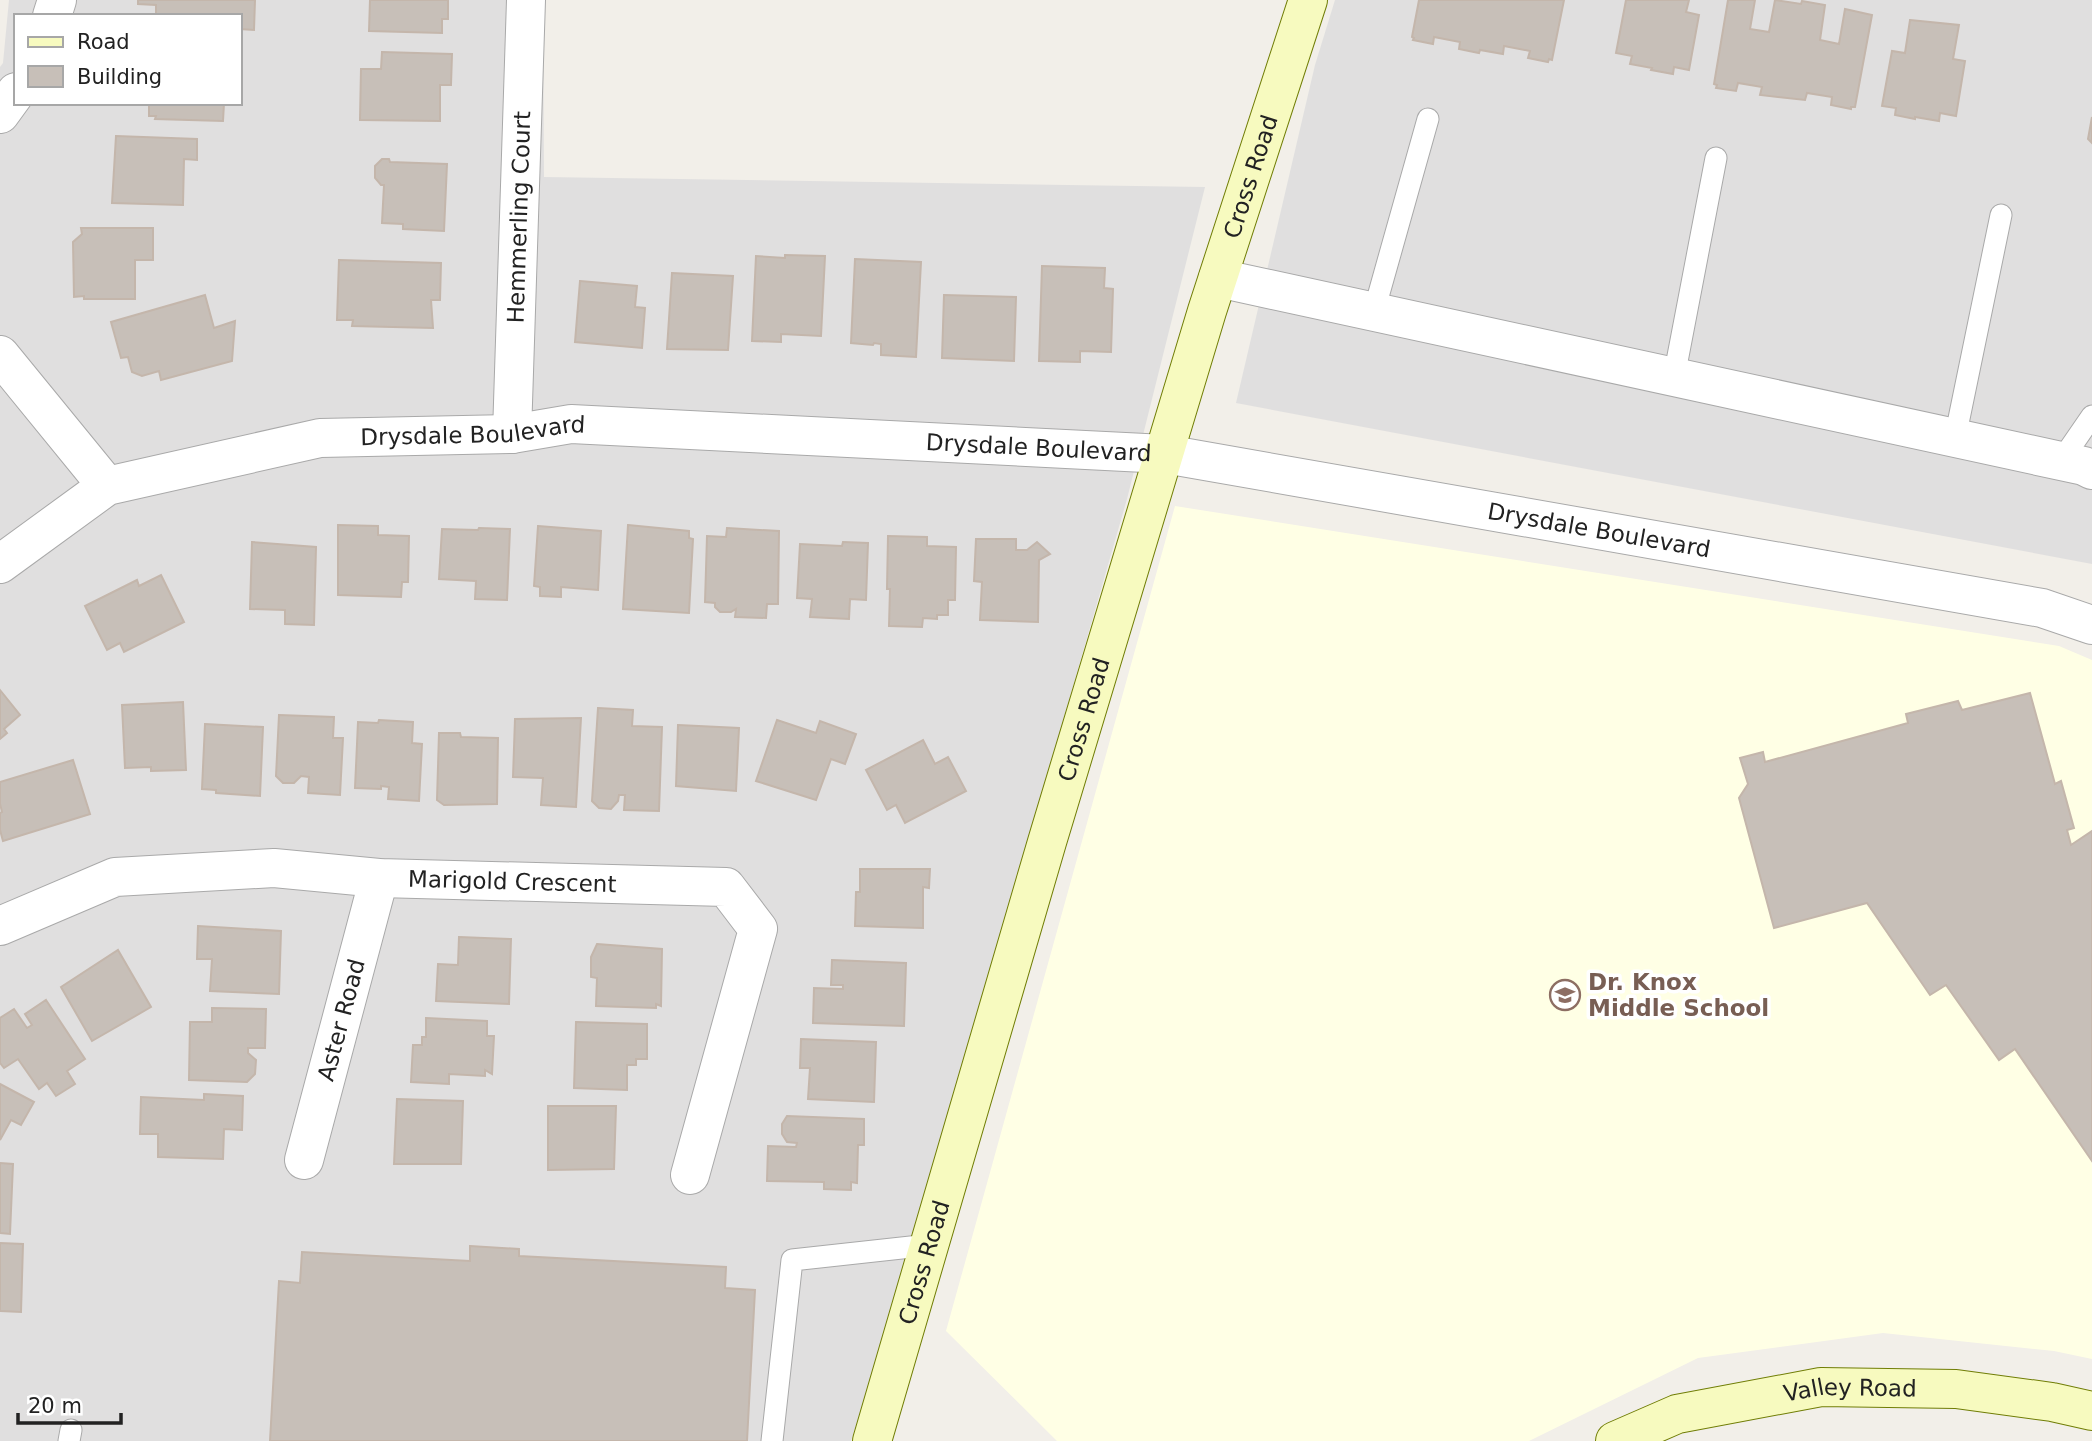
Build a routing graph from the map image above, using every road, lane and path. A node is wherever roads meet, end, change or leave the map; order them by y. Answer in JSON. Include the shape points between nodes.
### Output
{"nodes":[{"id":1,"x":526,"y":0,"type":"edge"},
{"id":2,"x":1308,"y":0,"type":"edge"},
{"id":3,"x":14,"y":95,"type":"edge"},
{"id":4,"x":0,"y":114,"type":"edge"},
{"id":5,"x":1428,"y":119,"type":"dead end"},
{"id":6,"x":1716,"y":158,"type":"dead end"},
{"id":7,"x":2000,"y":215,"type":"dead end"},
{"id":8,"x":1218,"y":278,"type":"junction"},
{"id":9,"x":1374,"y":311,"type":"junction"},
{"id":10,"x":0,"y":355,"type":"edge"},
{"id":11,"x":1674,"y":377,"type":"junction"},
{"id":12,"x":2092,"y":416,"type":"edge"},
{"id":13,"x":512,"y":434,"type":"junction"},
{"id":14,"x":1955,"y":438,"type":"junction"},
{"id":15,"x":1165,"y":454,"type":"junction"},
{"id":16,"x":2076,"y":466,"type":"edge"},
{"id":17,"x":107,"y":486,"type":"junction"},
{"id":18,"x":0,"y":564,"type":"edge"},
{"id":19,"x":2092,"y":625,"type":"edge"},
{"id":20,"x":379,"y":878,"type":"junction"},
{"id":21,"x":1,"y":925,"type":"edge"},
{"id":22,"x":304,"y":1160,"type":"dead end"},
{"id":23,"x":690,"y":1175,"type":"dead end"},
{"id":24,"x":929,"y":1245,"type":"junction"},
{"id":25,"x":2092,"y":1411,"type":"edge"},
{"id":26,"x":772,"y":1441,"type":"edge"},
{"id":27,"x":872,"y":1441,"type":"edge"},
{"id":28,"x":1615,"y":1441,"type":"edge"}],
"edges":[{"from":1,"to":13,"type":"street","name":"Hemmerling Court"},
{"from":2,"to":8,"type":"street","name":"Cross Road"},
{"from":3,"to":4,"type":"street"},
{"from":5,"to":9,"type":"lane"},
{"from":6,"to":11,"type":"lane"},
{"from":7,"to":14,"type":"lane"},
{"from":8,"to":9,"type":"street"},
{"from":8,"to":15,"type":"street","name":"Cross Road"},
{"from":9,"to":11,"type":"street"},
{"from":10,"to":17,"type":"street"},
{"from":11,"to":14,"type":"street"},
{"from":12,"to":16,"type":"lane"},
{"from":13,"to":15,"type":"street","name":"Drysdale Boulevard","via":[[571,425]]},
{"from":13,"to":17,"type":"street","name":"Drysdale Boulevard","via":[[320,438]]},
{"from":14,"to":16,"type":"street"},
{"from":15,"to":19,"type":"street","name":"Drysdale Boulevard","via":[[2042,608]]},
{"from":15,"to":24,"type":"street","name":"Cross Road"},
{"from":17,"to":18,"type":"street","name":"Drysdale Boulevard"},
{"from":20,"to":21,"type":"street","name":"Marigold Crescent","via":[[274,868],[114,877]]},
{"from":20,"to":22,"type":"street","name":"Aster Road"},
{"from":20,"to":23,"type":"street","name":"Marigold Crescent","via":[[726,887],[758,929]]},
{"from":24,"to":26,"type":"lane","via":[[792,1260]]},
{"from":24,"to":27,"type":"street","name":"Cross Road"},
{"from":25,"to":28,"type":"street","name":"Valley Road","via":[[1956,1389],[1821,1387],[1677,1414]]}]}
